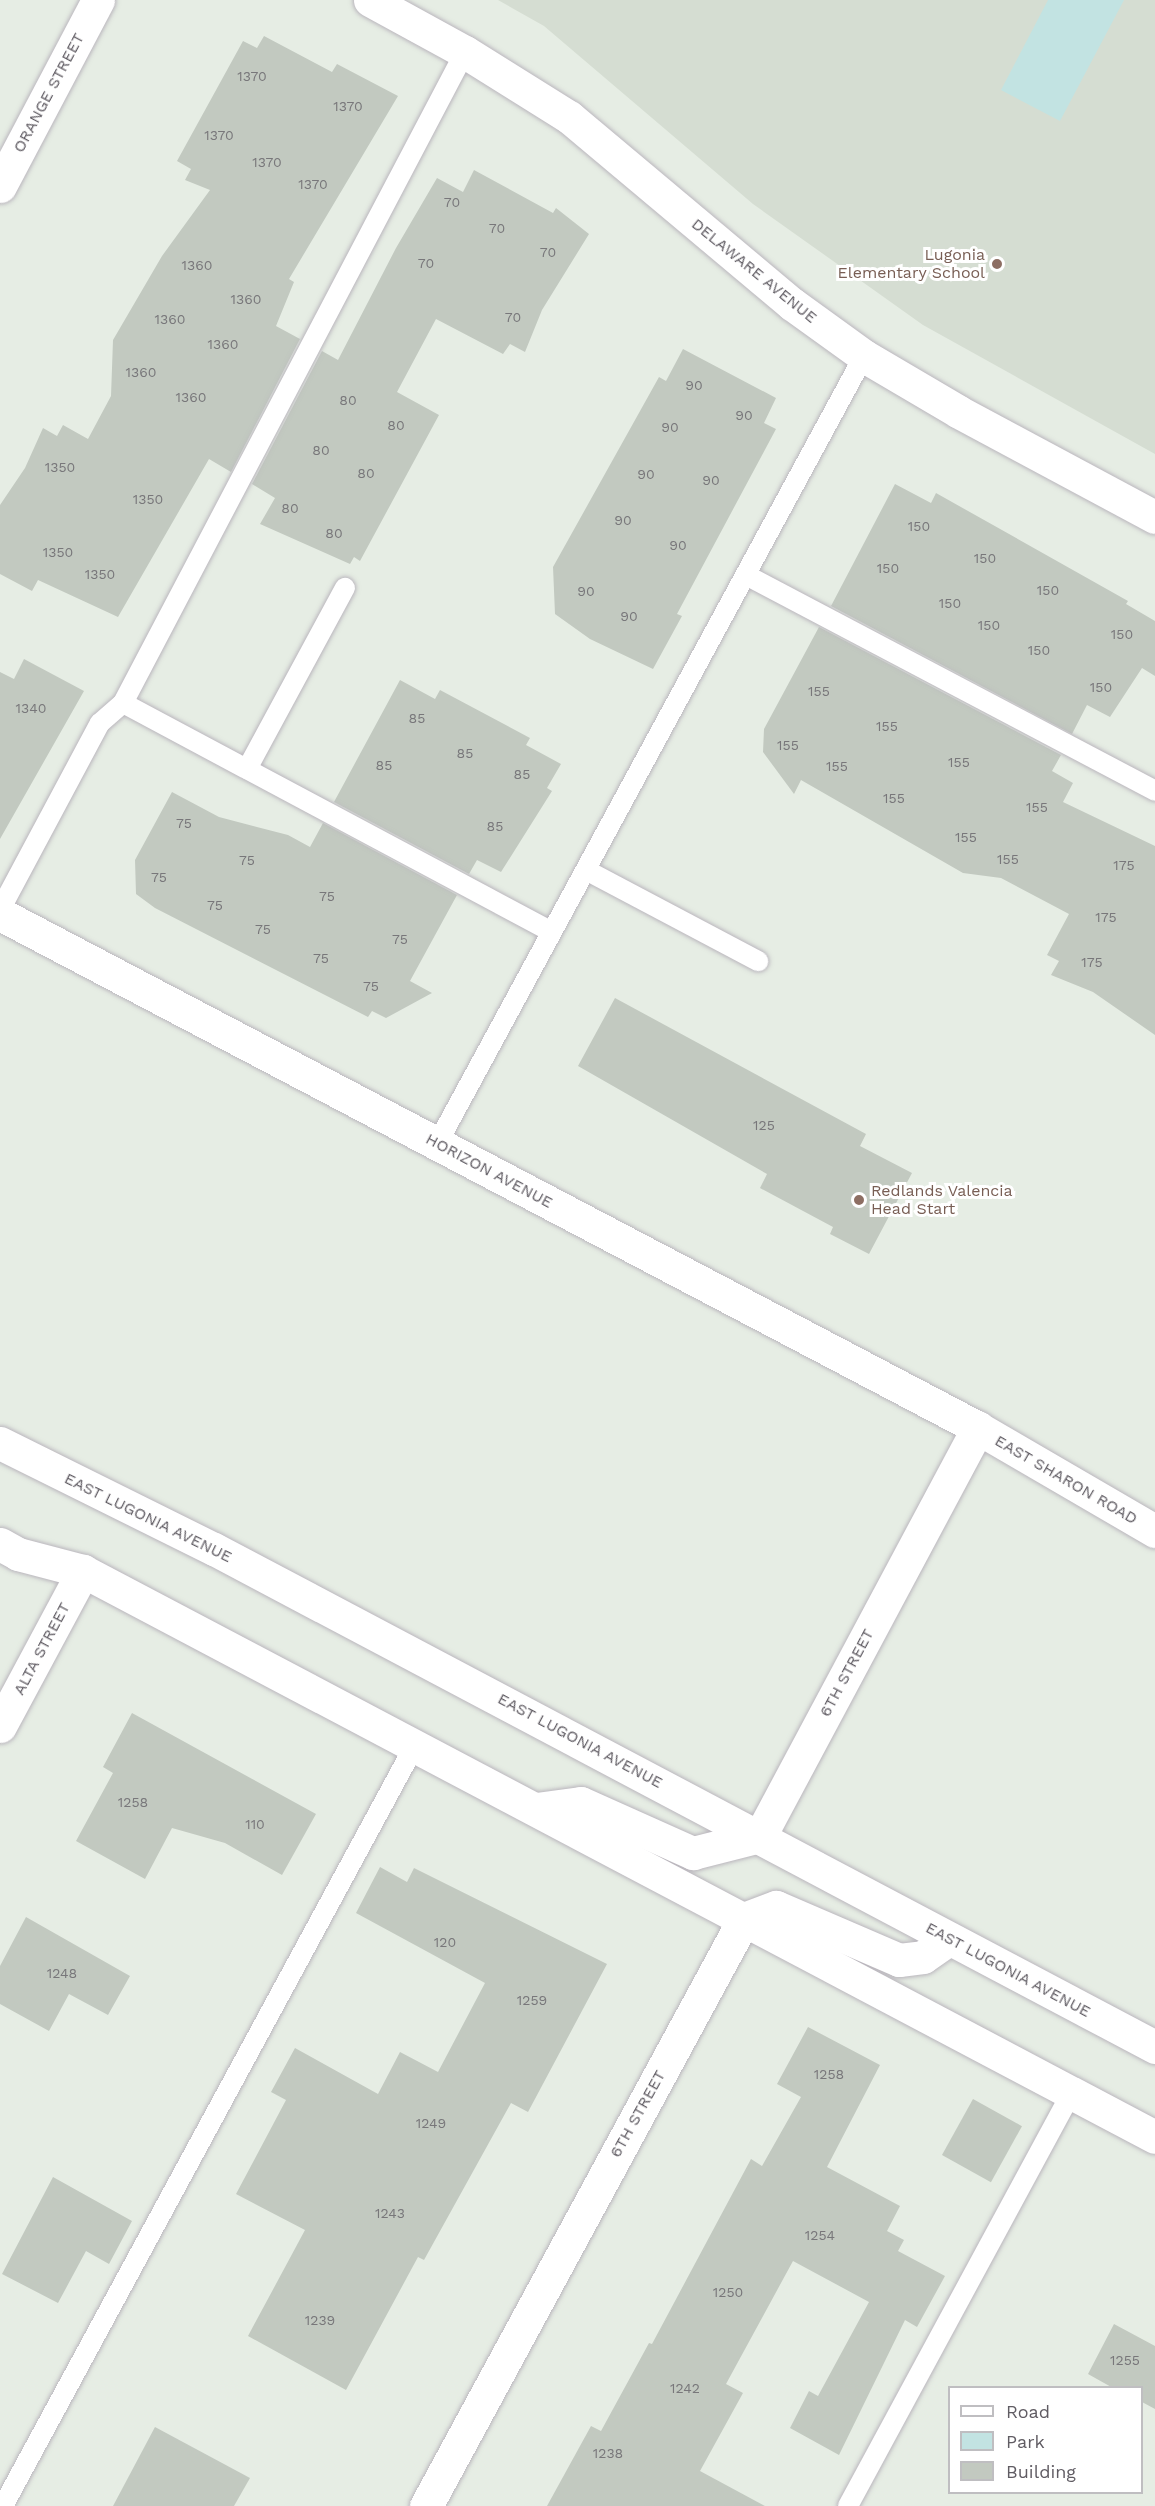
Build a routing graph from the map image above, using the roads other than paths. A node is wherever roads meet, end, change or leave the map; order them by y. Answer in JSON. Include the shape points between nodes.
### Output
{"nodes":[{"id":1,"x":98,"y":0,"type":"edge"},
{"id":2,"x":370,"y":0,"type":"edge"},
{"id":3,"x":465,"y":52,"type":"junction"},
{"id":4,"x":0,"y":186,"type":"edge"},
{"id":5,"x":864,"y":356,"type":"junction"},
{"id":6,"x":1155,"y":517,"type":"edge"},
{"id":7,"x":746,"y":575,"type":"junction"},
{"id":8,"x":345,"y":588,"type":"dead end"},
{"id":9,"x":123,"y":703,"type":"junction"},
{"id":10,"x":247,"y":769,"type":"junction"},
{"id":11,"x":1155,"y":791,"type":"edge"},
{"id":12,"x":586,"y":870,"type":"junction"},
{"id":13,"x":0,"y":912,"type":"edge"},
{"id":14,"x":552,"y":932,"type":"junction"},
{"id":15,"x":758,"y":961,"type":"dead end"},
{"id":16,"x":437,"y":1144,"type":"junction"},
{"id":17,"x":978,"y":1428,"type":"junction"},
{"id":18,"x":0,"y":1443,"type":"edge"},
{"id":19,"x":1155,"y":1531,"type":"edge"},
{"id":20,"x":0,"y":1544,"type":"edge"},
{"id":21,"x":83,"y":1571,"type":"junction"},
{"id":22,"x":0,"y":1726,"type":"edge"},
{"id":23,"x":415,"y":1745,"type":"junction"},
{"id":24,"x":536,"y":1809,"type":"junction"},
{"id":25,"x":760,"y":1836,"type":"junction"},
{"id":26,"x":744,"y":1919,"type":"junction"},
{"id":27,"x":949,"y":1939,"type":"junction"},
{"id":28,"x":1155,"y":2047,"type":"edge"},
{"id":29,"x":1071,"y":2093,"type":"junction"},
{"id":30,"x":1155,"y":2137,"type":"edge"},
{"id":31,"x":3,"y":2506,"type":"edge"},
{"id":32,"x":426,"y":2506,"type":"edge"},
{"id":33,"x":848,"y":2506,"type":"edge"}],
"edges":[{"from":1,"to":4,"type":"street","name":"ORANGE STREET"},
{"from":2,"to":3,"type":"street","name":"DELAWARE AVENUE"},
{"from":3,"to":5,"type":"street","name":"DELAWARE AVENUE","via":[[569,117],[792,304]]},
{"from":3,"to":9,"type":"lane","via":[[223,520]]},
{"from":5,"to":6,"type":"street","name":"DELAWARE AVENUE","via":[[959,412]]},
{"from":5,"to":7,"type":"lane"},
{"from":7,"to":11,"type":"lane"},
{"from":7,"to":12,"type":"lane"},
{"from":8,"to":10,"type":"lane"},
{"from":9,"to":10,"type":"lane"},
{"from":9,"to":13,"type":"lane","via":[[100,723]]},
{"from":10,"to":14,"type":"lane"},
{"from":12,"to":14,"type":"lane"},
{"from":12,"to":15,"type":"lane"},
{"from":13,"to":16,"type":"street","name":"HORIZON AVENUE"},
{"from":14,"to":16,"type":"lane"},
{"from":16,"to":17,"type":"street","name":"HORIZON AVENUE"},
{"from":17,"to":19,"type":"street","name":"EAST SHARON ROAD"},
{"from":17,"to":25,"type":"street","name":"6TH STREET"},
{"from":18,"to":25,"type":"street","name":"EAST LUGONIA AVENUE","via":[[214,1549]]},
{"from":20,"to":21,"type":"street","via":[[18,1554]]},
{"from":21,"to":22,"type":"street","name":"ALTA STREET"},
{"from":21,"to":23,"type":"street"},
{"from":23,"to":24,"type":"street"},
{"from":23,"to":31,"type":"lane"},
{"from":24,"to":25,"type":"street","via":[[581,1803],[693,1853]]},
{"from":24,"to":26,"type":"street"},
{"from":25,"to":27,"type":"street","name":"EAST LUGONIA AVENUE"},
{"from":26,"to":27,"type":"street","via":[[776,1907],[899,1960],[923,1957]]},
{"from":26,"to":29,"type":"street"},
{"from":26,"to":32,"type":"street","name":"6TH STREET"},
{"from":27,"to":28,"type":"street","name":"EAST LUGONIA AVENUE"},
{"from":29,"to":30,"type":"street"},
{"from":29,"to":33,"type":"lane"}]}
